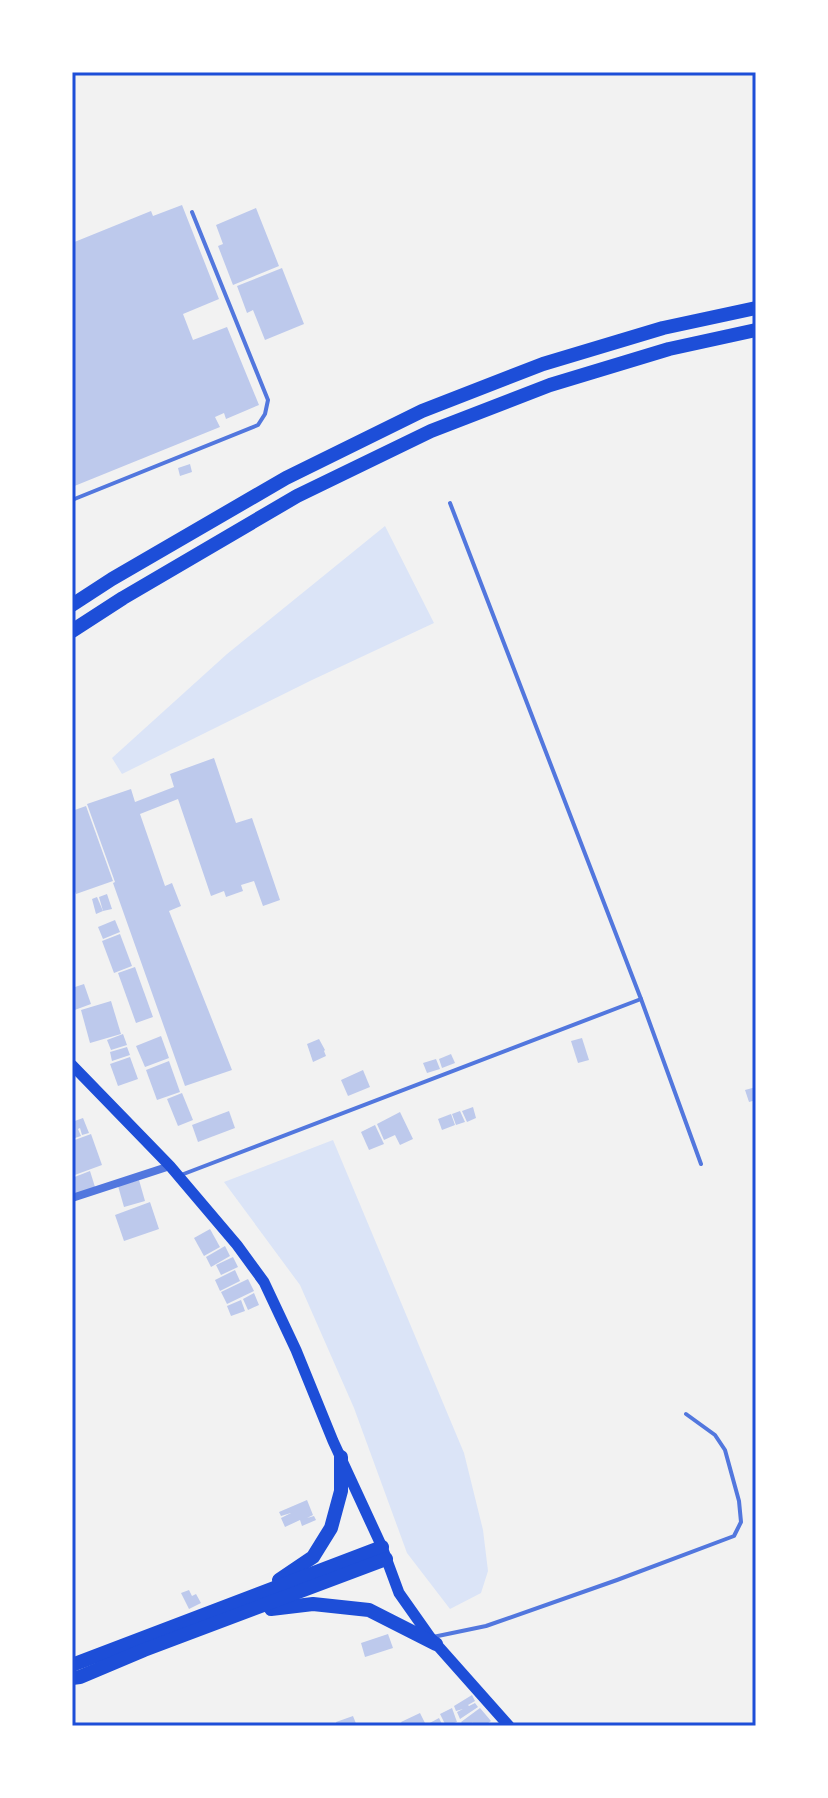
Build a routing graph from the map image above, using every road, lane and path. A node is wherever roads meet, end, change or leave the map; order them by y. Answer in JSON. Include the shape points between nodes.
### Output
{"nodes":[{"id":1,"x":192,"y":212,"type":"dead end"},
{"id":2,"x":756,"y":308,"type":"edge"},
{"id":3,"x":756,"y":330,"type":"edge"},
{"id":4,"x":72,"y":500,"type":"edge"},
{"id":5,"x":450,"y":503,"type":"dead end"},
{"id":6,"x":72,"y":605,"type":"edge"},
{"id":7,"x":72,"y":631,"type":"edge"},
{"id":8,"x":641,"y":999,"type":"junction"},
{"id":9,"x":73,"y":1069,"type":"edge"},
{"id":10,"x":701,"y":1164,"type":"dead end"},
{"id":11,"x":170,"y":1166,"type":"junction"},
{"id":12,"x":179,"y":1176,"type":"junction"},
{"id":13,"x":72,"y":1198,"type":"edge"},
{"id":14,"x":686,"y":1414,"type":"dead end"},
{"id":15,"x":341,"y":1457,"type":"junction"},
{"id":16,"x":384,"y":1553,"type":"junction"},
{"id":17,"x":260,"y":1593,"type":"junction"},
{"id":18,"x":246,"y":1612,"type":"junction"},
{"id":19,"x":433,"y":1641,"type":"junction"},
{"id":20,"x":72,"y":1665,"type":"edge"},
{"id":21,"x":72,"y":1678,"type":"edge"},
{"id":22,"x":509,"y":1726,"type":"edge"}],
"edges":[{"from":1,"to":4,"type":"lane","via":[[268,400],[265,414],[258,425]]},
{"from":2,"to":6,"type":"highway","via":[[663,328],[543,364],[422,411],[286,478]]},
{"from":3,"to":7,"type":"highway","via":[[669,349],[550,385],[431,431],[297,496]]},
{"from":5,"to":8,"type":"lane"},
{"from":8,"to":10,"type":"lane"},
{"from":8,"to":12,"type":"lane"},
{"from":9,"to":11,"type":"main road"},
{"from":11,"to":12,"type":"main road"},
{"from":11,"to":13,"type":"street"},
{"from":12,"to":15,"type":"main road","via":[[264,1282]]},
{"from":14,"to":19,"type":"lane","via":[[715,1435],[725,1450],[739,1501],[741,1522],[734,1536]]},
{"from":15,"to":16,"type":"main road"},
{"from":15,"to":17,"type":"highway","via":[[341,1491],[331,1528],[313,1557]]},
{"from":16,"to":17,"type":"highway"},
{"from":16,"to":18,"type":"highway"},
{"from":16,"to":19,"type":"main road","via":[[399,1593]]},
{"from":17,"to":20,"type":"highway"},
{"from":18,"to":19,"type":"highway","via":[[313,1604],[369,1610]]},
{"from":18,"to":21,"type":"highway"},
{"from":19,"to":22,"type":"main road"}]}
